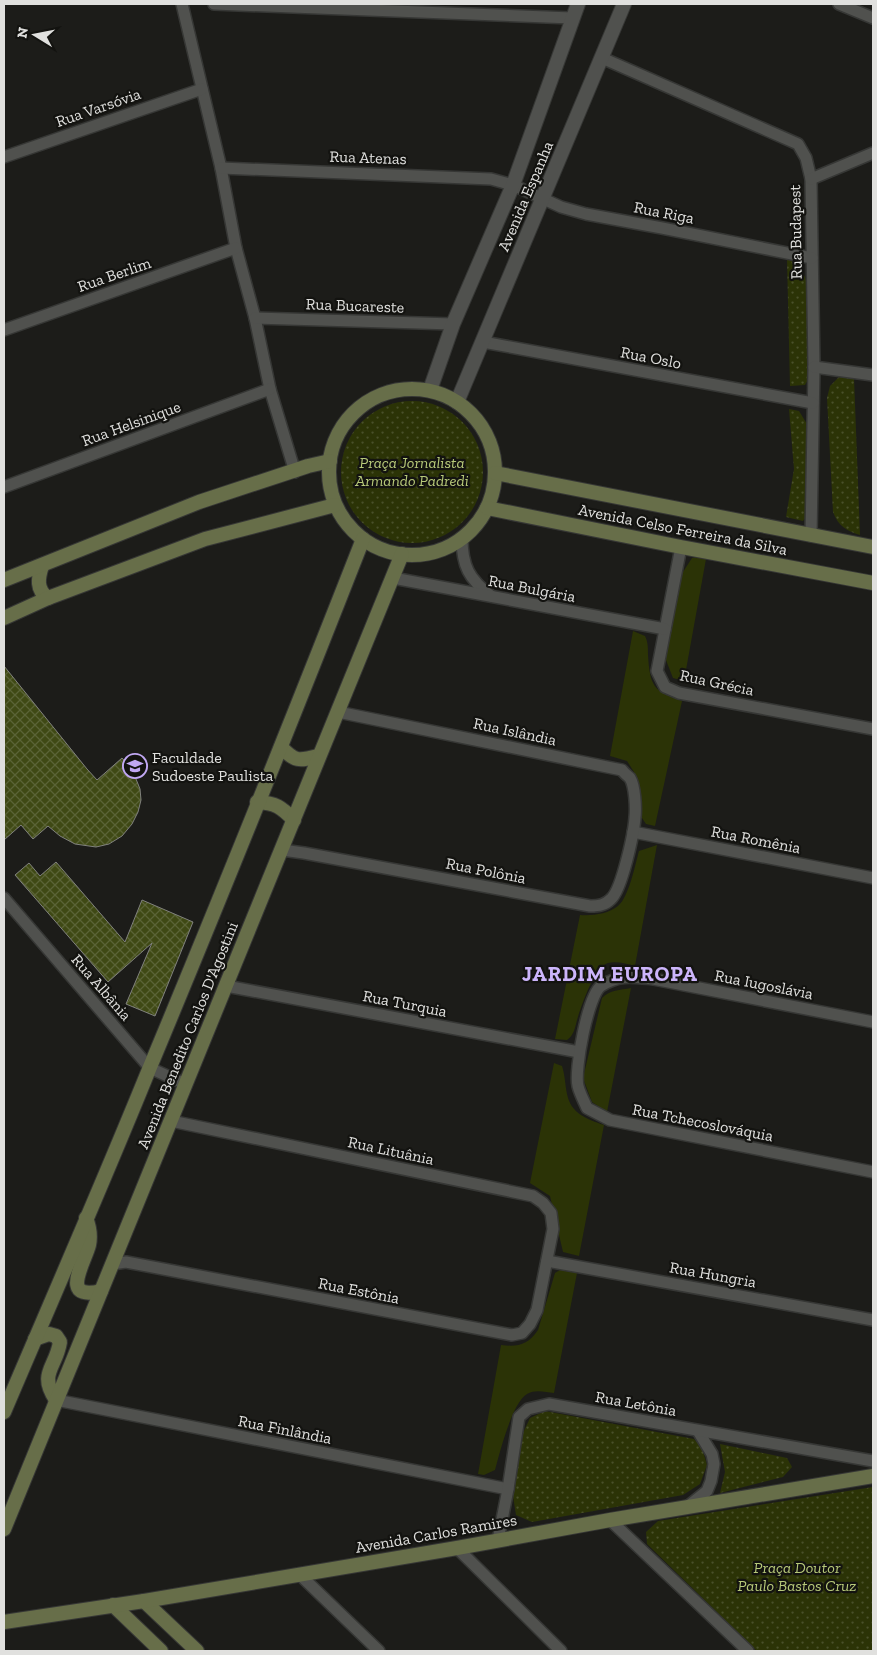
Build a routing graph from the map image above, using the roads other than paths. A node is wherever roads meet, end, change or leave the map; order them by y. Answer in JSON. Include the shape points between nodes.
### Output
{"nodes":[{"id":1,"x":182,"y":4,"type":"edge"},
{"id":2,"x":214,"y":4,"type":"edge"},
{"id":3,"x":578,"y":4,"type":"edge"},
{"id":4,"x":624,"y":4,"type":"edge"},
{"id":5,"x":839,"y":4,"type":"edge"},
{"id":6,"x":572,"y":18,"type":"junction"},
{"id":7,"x":873,"y":18,"type":"edge"},
{"id":8,"x":602,"y":58,"type":"junction"},
{"id":9,"x":202,"y":89,"type":"junction"},
{"id":10,"x":873,"y":153,"type":"edge"},
{"id":11,"x":4,"y":157,"type":"edge"},
{"id":12,"x":221,"y":168,"type":"junction"},
{"id":13,"x":811,"y":180,"type":"junction"},
{"id":14,"x":513,"y":185,"type":"junction"},
{"id":15,"x":543,"y":198,"type":"junction"},
{"id":16,"x":236,"y":248,"type":"junction"},
{"id":17,"x":812,"y":258,"type":"junction"},
{"id":18,"x":256,"y":318,"type":"junction"},
{"id":19,"x":453,"y":324,"type":"junction"},
{"id":20,"x":4,"y":330,"type":"edge"},
{"id":21,"x":483,"y":342,"type":"junction"},
{"id":22,"x":814,"y":367,"type":"junction"},
{"id":23,"x":873,"y":376,"type":"edge"},
{"id":24,"x":270,"y":389,"type":"junction"},
{"id":25,"x":430,"y":390,"type":"junction"},
{"id":26,"x":457,"y":402,"type":"junction"},
{"id":27,"x":813,"y":403,"type":"junction"},
{"id":28,"x":330,"y":461,"type":"junction"},
{"id":29,"x":295,"y":472,"type":"junction"},
{"id":30,"x":495,"y":473,"type":"junction"},
{"id":31,"x":4,"y":487,"type":"edge"},
{"id":32,"x":335,"y":505,"type":"junction"},
{"id":33,"x":487,"y":508,"type":"junction"},
{"id":34,"x":811,"y":536,"type":"junction"},
{"id":35,"x":462,"y":538,"type":"junction"},
{"id":36,"x":364,"y":539,"type":"junction"},
{"id":37,"x":681,"y":547,"type":"junction"},
{"id":38,"x":873,"y":547,"type":"edge"},
{"id":39,"x":402,"y":554,"type":"junction"},
{"id":40,"x":42,"y":566,"type":"junction"},
{"id":41,"x":393,"y":578,"type":"junction"},
{"id":42,"x":4,"y":580,"type":"edge"},
{"id":43,"x":873,"y":583,"type":"edge"},
{"id":44,"x":492,"y":597,"type":"junction"},
{"id":45,"x":48,"y":598,"type":"junction"},
{"id":46,"x":4,"y":618,"type":"edge"},
{"id":47,"x":665,"y":629,"type":"junction"},
{"id":48,"x":338,"y":712,"type":"junction"},
{"id":49,"x":873,"y":729,"type":"edge"},
{"id":50,"x":281,"y":747,"type":"junction"},
{"id":51,"x":318,"y":756,"type":"junction"},
{"id":52,"x":257,"y":802,"type":"junction"},
{"id":53,"x":294,"y":820,"type":"junction"},
{"id":54,"x":633,"y":832,"type":"junction"},
{"id":55,"x":282,"y":850,"type":"junction"},
{"id":56,"x":873,"y":878,"type":"edge"},
{"id":57,"x":4,"y":898,"type":"edge"},
{"id":58,"x":226,"y":986,"type":"junction"},
{"id":59,"x":873,"y":1022,"type":"edge"},
{"id":60,"x":579,"y":1052,"type":"junction"},
{"id":61,"x":150,"y":1068,"type":"junction"},
{"id":62,"x":186,"y":1084,"type":"junction"},
{"id":63,"x":171,"y":1121,"type":"junction"},
{"id":64,"x":873,"y":1172,"type":"edge"},
{"id":65,"x":86,"y":1218,"type":"junction"},
{"id":66,"x":547,"y":1261,"type":"junction"},
{"id":67,"x":112,"y":1264,"type":"junction"},
{"id":68,"x":101,"y":1290,"type":"junction"},
{"id":69,"x":873,"y":1320,"type":"edge"},
{"id":70,"x":35,"y":1339,"type":"junction"},
{"id":71,"x":56,"y":1400,"type":"junction"},
{"id":72,"x":4,"y":1412,"type":"edge"},
{"id":73,"x":698,"y":1431,"type":"junction"},
{"id":74,"x":873,"y":1461,"type":"edge"},
{"id":75,"x":873,"y":1476,"type":"edge"},
{"id":76,"x":508,"y":1489,"type":"junction"},
{"id":77,"x":687,"y":1507,"type":"junction"},
{"id":78,"x":610,"y":1520,"type":"junction"},
{"id":79,"x":4,"y":1528,"type":"edge"},
{"id":80,"x":498,"y":1540,"type":"junction"},
{"id":81,"x":457,"y":1548,"type":"junction"},
{"id":82,"x":299,"y":1574,"type":"junction"},
{"id":83,"x":144,"y":1600,"type":"junction"},
{"id":84,"x":113,"y":1605,"type":"junction"},
{"id":85,"x":4,"y":1622,"type":"edge"},
{"id":86,"x":177,"y":1632,"type":"junction"},
{"id":87,"x":160,"y":1650,"type":"edge"},
{"id":88,"x":197,"y":1651,"type":"edge"},
{"id":89,"x":379,"y":1651,"type":"edge"},
{"id":90,"x":561,"y":1651,"type":"edge"},
{"id":91,"x":748,"y":1651,"type":"edge"}],
"edges":[{"from":1,"to":9,"type":"street"},
{"from":2,"to":6,"type":"street"},
{"from":3,"to":6,"type":"street","name":"Avenida Espanha"},
{"from":4,"to":8,"type":"street","name":"Avenida Espanha"},
{"from":5,"to":7,"type":"street"},
{"from":6,"to":14,"type":"street","name":"Avenida Espanha"},
{"from":8,"to":13,"type":"street","name":"Rua Budapest","via":[[798,144],[806,158]]},
{"from":8,"to":15,"type":"street","name":"Avenida Espanha"},
{"from":9,"to":11,"type":"street","name":"Rua Varsóvia"},
{"from":9,"to":12,"type":"street"},
{"from":10,"to":13,"type":"street"},
{"from":12,"to":14,"type":"street","name":"Rua Atenas","via":[[491,179]]},
{"from":12,"to":16,"type":"street"},
{"from":13,"to":17,"type":"street","name":"Rua Budapest"},
{"from":14,"to":15,"type":"street","name":"Rua Riga"},
{"from":14,"to":19,"type":"street","name":"Avenida Espanha"},
{"from":15,"to":17,"type":"street","name":"Rua Riga","via":[[586,214]]},
{"from":15,"to":21,"type":"street","name":"Avenida Espanha"},
{"from":16,"to":18,"type":"street"},
{"from":16,"to":20,"type":"street","name":"Rua Berlim"},
{"from":17,"to":22,"type":"street","name":"Rua Budapest"},
{"from":18,"to":19,"type":"street","name":"Rua Bucareste"},
{"from":18,"to":24,"type":"street"},
{"from":19,"to":25,"type":"street","name":"Avenida Espanha"},
{"from":21,"to":26,"type":"street","name":"Avenida Espanha"},
{"from":21,"to":27,"type":"street","name":"Rua Oslo"},
{"from":22,"to":23,"type":"street"},
{"from":22,"to":27,"type":"street","name":"Rua Budapest"},
{"from":24,"to":29,"type":"street"},
{"from":24,"to":31,"type":"street","name":"Rua Helsinique"},
{"from":25,"to":26,"type":"main road"},
{"from":25,"to":28,"type":"main road","via":[[402,389],[376,397],[354,412],[338,435]]},
{"from":26,"to":30,"type":"main road","via":[[473,415],[485,432],[493,452]]},
{"from":27,"to":34,"type":"street","name":"Rua Budapest"},
{"from":28,"to":29,"type":"main road"},
{"from":28,"to":32,"type":"main road","via":[[330,486]]},
{"from":29,"to":40,"type":"main road","via":[[199,502]]},
{"from":30,"to":33,"type":"main road"},
{"from":30,"to":34,"type":"main road","name":"Avenida Celso Ferreira da Silva"},
{"from":32,"to":36,"type":"main road","via":[[349,526]]},
{"from":32,"to":45,"type":"main road","via":[[205,539]]},
{"from":33,"to":35,"type":"main road"},
{"from":33,"to":37,"type":"main road","name":"Avenida Celso Ferreira da Silva"},
{"from":34,"to":38,"type":"main road","name":"Avenida Celso Ferreira da Silva"},
{"from":35,"to":39,"type":"main road","via":[[423,554]]},
{"from":35,"to":44,"type":"street","via":[[466,568],[478,586]]},
{"from":36,"to":39,"type":"main road","via":[[382,549]]},
{"from":36,"to":50,"type":"main road","name":"Avenida Benedito Carlos D'Agostini"},
{"from":37,"to":43,"type":"main road","name":"Avenida Celso Ferreira da Silva"},
{"from":37,"to":47,"type":"street","name":"Rua Grécia"},
{"from":39,"to":41,"type":"main road","name":"Avenida Benedito Carlos D'Agostini"},
{"from":40,"to":42,"type":"main road"},
{"from":40,"to":45,"type":"main road","via":[[39,586]]},
{"from":41,"to":44,"type":"street","name":"Rua Bulgária"},
{"from":41,"to":48,"type":"main road","name":"Avenida Benedito Carlos D'Agostini"},
{"from":44,"to":47,"type":"street","name":"Rua Bulgária"},
{"from":45,"to":46,"type":"main road"},
{"from":47,"to":49,"type":"street","name":"Rua Grécia","via":[[657,671],[665,687],[679,693]]},
{"from":48,"to":51,"type":"main road","name":"Avenida Benedito Carlos D'Agostini"},
{"from":48,"to":54,"type":"street","name":"Rua Islândia","via":[[622,770],[631,779],[633,788],[636,815]]},
{"from":50,"to":51,"type":"main road","via":[[290,757],[302,761]]},
{"from":50,"to":52,"type":"main road","name":"Avenida Benedito Carlos D'Agostini"},
{"from":51,"to":53,"type":"main road","name":"Avenida Benedito Carlos D'Agostini"},
{"from":52,"to":53,"type":"main road","via":[[281,807]]},
{"from":52,"to":61,"type":"main road","name":"Avenida Benedito Carlos D'Agostini"},
{"from":53,"to":55,"type":"main road","name":"Avenida Benedito Carlos D'Agostini"},
{"from":54,"to":55,"type":"street","name":"Rua Polônia","via":[[620,884],[613,898],[603,905],[590,906]]},
{"from":54,"to":56,"type":"street","name":"Rua Romênia"},
{"from":55,"to":58,"type":"main road","name":"Avenida Benedito Carlos D'Agostini"},
{"from":57,"to":61,"type":"street","name":"Rua Albânia"},
{"from":58,"to":60,"type":"street","name":"Rua Turquia"},
{"from":58,"to":62,"type":"main road","name":"Avenida Benedito Carlos D'Agostini"},
{"from":59,"to":60,"type":"street","name":"Rua Iugoslávia","via":[[626,976],[600,987],[594,996]]},
{"from":60,"to":64,"type":"street","name":"Rua Tchecoslováquia","via":[[578,1086],[587,1108],[610,1120]]},
{"from":61,"to":62,"type":"street","name":"Rua Albânia"},
{"from":61,"to":65,"type":"main road","name":"Avenida Benedito Carlos D'Agostini"},
{"from":62,"to":63,"type":"main road","name":"Avenida Benedito Carlos D'Agostini"},
{"from":63,"to":66,"type":"street","name":"Rua Lituânia","via":[[533,1196],[551,1213],[553,1229]]},
{"from":63,"to":67,"type":"main road","name":"Avenida Benedito Carlos D'Agostini"},
{"from":65,"to":68,"type":"main road","via":[[90,1238],[76,1283],[83,1292]]},
{"from":65,"to":70,"type":"main road","name":"Avenida Benedito Carlos D'Agostini"},
{"from":66,"to":67,"type":"street","name":"Rua Estônia","via":[[537,1310],[522,1334],[512,1335],[126,1262]]},
{"from":66,"to":69,"type":"street","name":"Rua Hungria"},
{"from":67,"to":68,"type":"main road","name":"Avenida Benedito Carlos D'Agostini"},
{"from":68,"to":71,"type":"main road","name":"Avenida Benedito Carlos D'Agostini"},
{"from":70,"to":71,"type":"main road","via":[[49,1334],[60,1342],[48,1378]]},
{"from":70,"to":72,"type":"main road","name":"Avenida Benedito Carlos D'Agostini"},
{"from":71,"to":76,"type":"street","name":"Rua Finlândia"},
{"from":71,"to":79,"type":"main road","name":"Avenida Benedito Carlos D'Agostini"},
{"from":73,"to":74,"type":"street","name":"Rua Letônia"},
{"from":73,"to":76,"type":"street","name":"Rua Letônia","via":[[549,1404],[528,1409],[519,1417]]},
{"from":73,"to":77,"type":"street","via":[[712,1454],[714,1464],[707,1491]]},
{"from":75,"to":77,"type":"main road","name":"Avenida Carlos Ramires"},
{"from":76,"to":80,"type":"street","name":"Rua Letônia"},
{"from":77,"to":78,"type":"main road","name":"Avenida Carlos Ramires"},
{"from":78,"to":80,"type":"main road","name":"Avenida Carlos Ramires"},
{"from":78,"to":91,"type":"street"},
{"from":80,"to":81,"type":"main road","name":"Avenida Carlos Ramires"},
{"from":81,"to":82,"type":"main road","name":"Avenida Carlos Ramires"},
{"from":81,"to":90,"type":"street"},
{"from":82,"to":83,"type":"main road","name":"Avenida Carlos Ramires"},
{"from":82,"to":89,"type":"street"},
{"from":83,"to":84,"type":"main road","name":"Avenida Carlos Ramires"},
{"from":83,"to":86,"type":"main road"},
{"from":84,"to":85,"type":"main road","name":"Avenida Carlos Ramires"},
{"from":84,"to":87,"type":"main road"},
{"from":86,"to":87,"type":"main road"},
{"from":86,"to":88,"type":"main road"}]}
